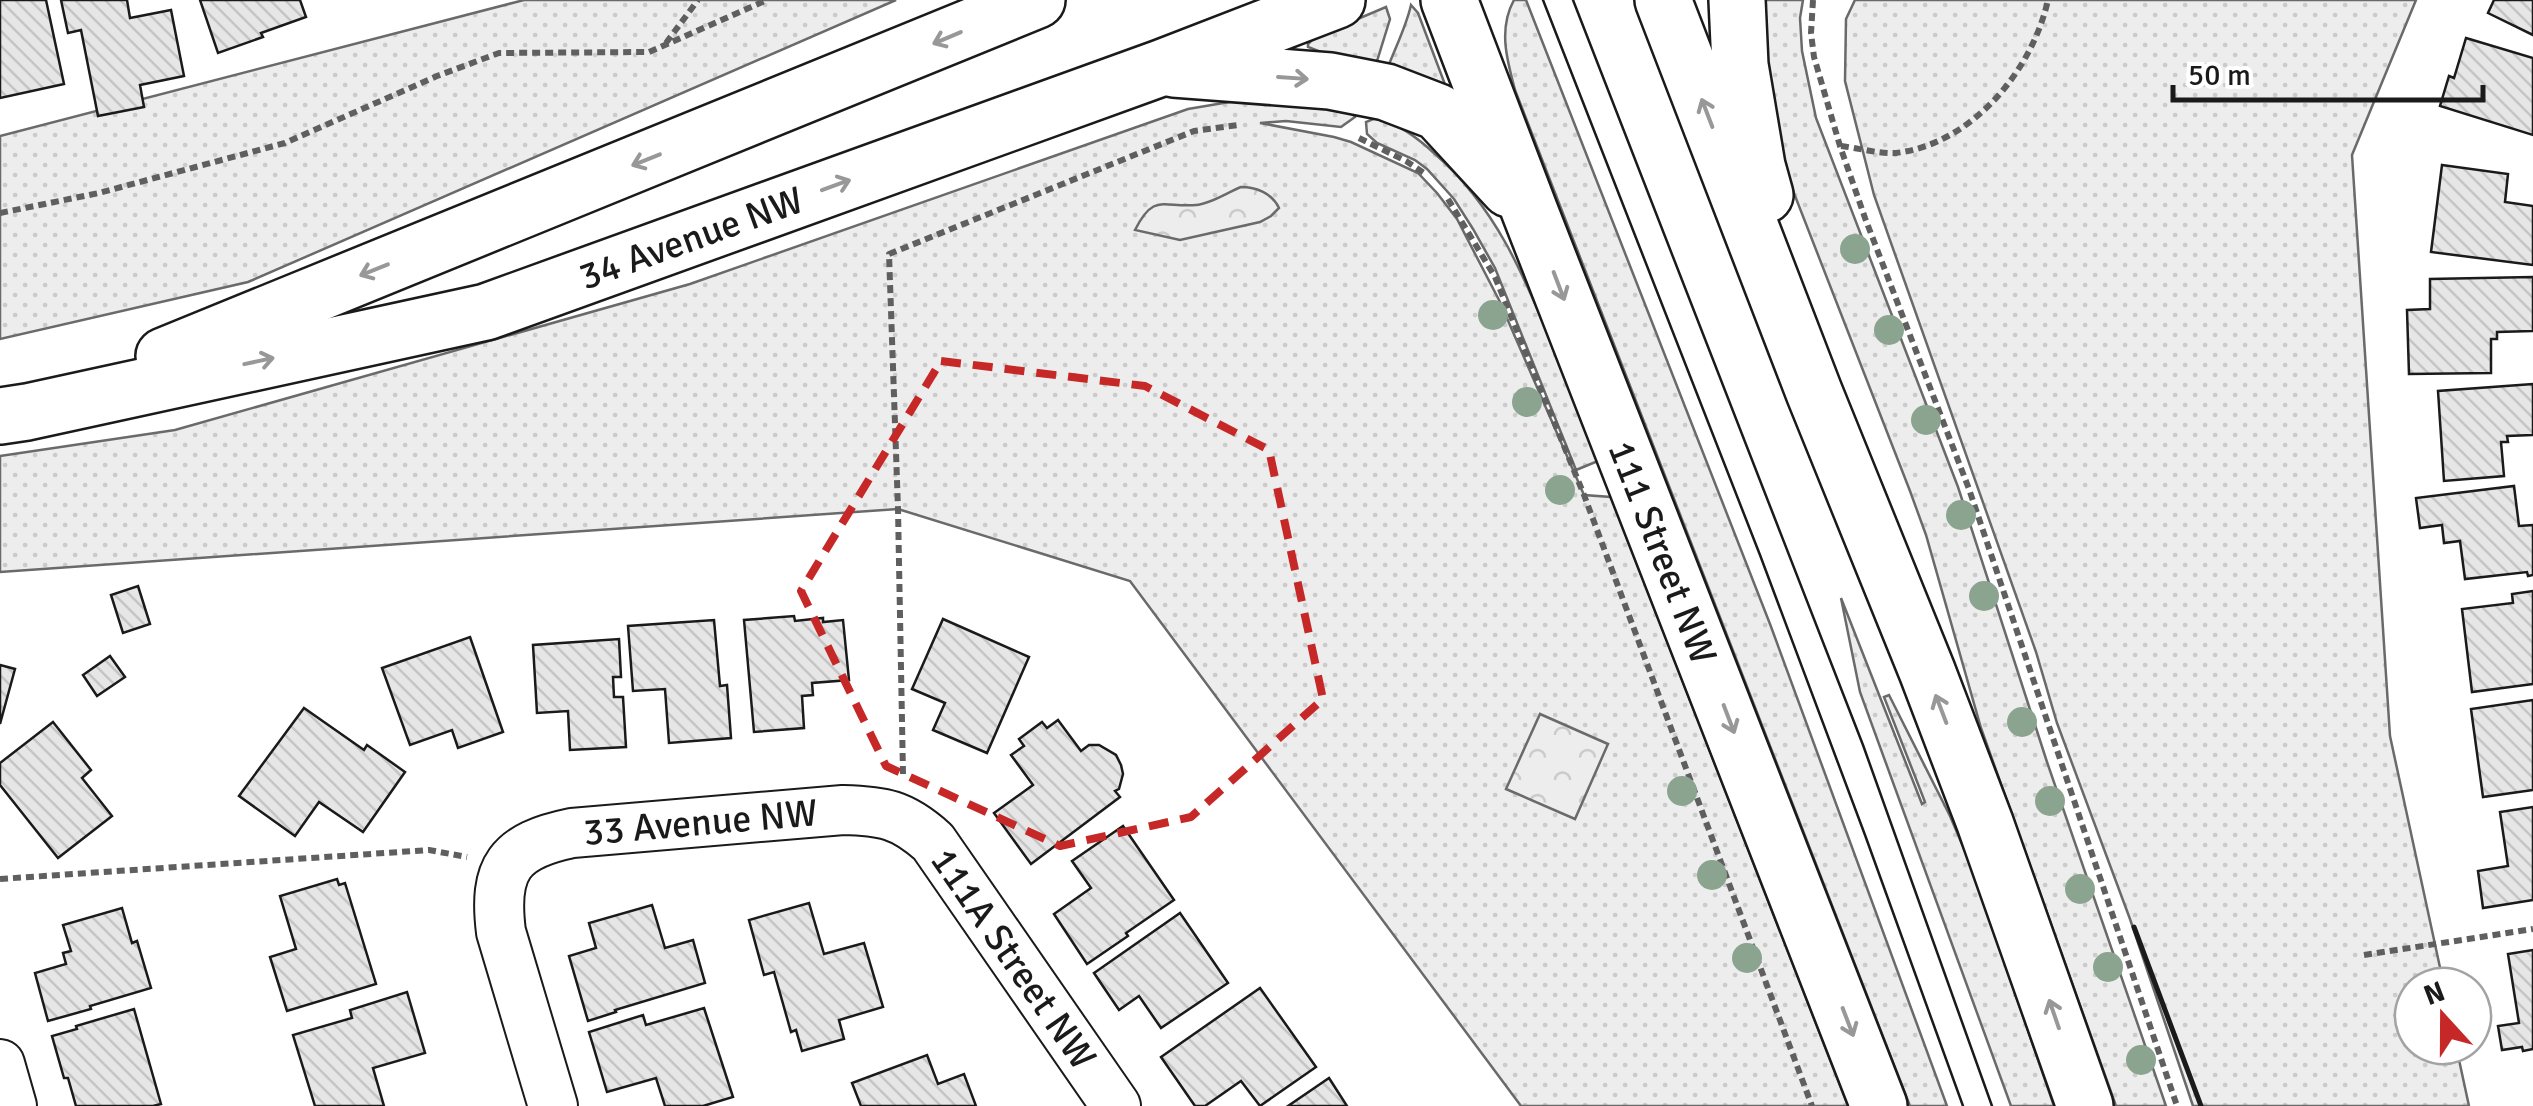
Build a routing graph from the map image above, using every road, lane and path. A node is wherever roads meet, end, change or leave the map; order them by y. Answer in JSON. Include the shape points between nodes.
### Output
{"nodes":[{"id":1,"x":698,"y":0,"type":"edge"},
{"id":2,"x":767,"y":0,"type":"edge"},
{"id":3,"x":1037,"y":0,"type":"edge"},
{"id":4,"x":1337,"y":0,"type":"edge"},
{"id":5,"x":1449,"y":0,"type":"edge"},
{"id":6,"x":1663,"y":0,"type":"edge"},
{"id":7,"x":1738,"y":0,"type":"edge"},
{"id":8,"x":1813,"y":0,"type":"edge"},
{"id":9,"x":2048,"y":0,"type":"edge"},
{"id":10,"x":665,"y":44,"type":"junction"},
{"id":11,"x":1161,"y":68,"type":"junction"},
{"id":12,"x":1243,"y":124,"type":"dead end"},
{"id":13,"x":1354,"y":135,"type":"dead end"},
{"id":14,"x":1840,"y":146,"type":"junction"},
{"id":15,"x":1433,"y":181,"type":"dead end"},
{"id":16,"x":1440,"y":189,"type":"dead end"},
{"id":17,"x":1530,"y":212,"type":"junction"},
{"id":18,"x":0,"y":214,"type":"edge"},
{"id":19,"x":1814,"y":392,"type":"junction"},
{"id":20,"x":13,"y":414,"type":"edge"},
{"id":21,"x":904,"y":820,"type":"junction"},
{"id":22,"x":507,"y":864,"type":"junction"},
{"id":23,"x":0,"y":878,"type":"edge"},
{"id":24,"x":2533,"y":929,"type":"edge"},
{"id":25,"x":2364,"y":956,"type":"dead end"},
{"id":26,"x":0,"y":1064,"type":"edge"},
{"id":27,"x":12,"y":1106,"type":"edge"},
{"id":28,"x":553,"y":1106,"type":"edge"},
{"id":29,"x":1116,"y":1106,"type":"edge"},
{"id":30,"x":1812,"y":1106,"type":"edge"},
{"id":31,"x":1879,"y":1106,"type":"edge"},
{"id":32,"x":2086,"y":1106,"type":"edge"},
{"id":33,"x":2176,"y":1106,"type":"edge"}],
"edges":[{"from":1,"to":10,"type":"path"},
{"from":2,"to":10,"type":"path"},
{"from":3,"to":20,"type":"main road","name":"34 Avenue NW","one_way":true},
{"from":4,"to":11,"type":"main road","name":"34 Avenue NW"},
{"from":5,"to":17,"type":"main road","name":"111 Street NW"},
{"from":19,"to":6,"type":"main road","one_way":true},
{"from":7,"to":19,"type":"main road","via":[[1740,65],[1757,166]]},
{"from":8,"to":14,"type":"path","via":[[1814,57]]},
{"from":9,"to":14,"type":"path","via":[[2036,38],[2010,82],[1972,120],[1893,153]]},
{"from":10,"to":18,"type":"path","via":[[649,52],[499,53],[285,143]]},
{"from":11,"to":17,"type":"main road","one_way":true,"via":[[1330,81],[1438,112]]},
{"from":20,"to":11,"type":"main road","name":"34 Avenue NW","one_way":true,"via":[[486,312]]},
{"from":12,"to":21,"type":"path","via":[[1194,131],[890,254]]},
{"from":13,"to":15,"type":"path"},
{"from":14,"to":33,"type":"path","via":[[1968,490]]},
{"from":16,"to":30,"type":"path","via":[[1495,277],[1584,496]]},
{"from":17,"to":31,"type":"main road","name":"111 Street NW","one_way":true},
{"from":32,"to":19,"type":"main road","one_way":true,"via":[[1985,823]]},
{"from":21,"to":22,"type":"street","name":"33 Avenue NW","via":[[886,812],[842,810],[572,833],[546,838]]},
{"from":21,"to":29,"type":"street","name":"111A Street NW","via":[[933,842]]},
{"from":22,"to":23,"type":"path","via":[[429,850]]},
{"from":22,"to":28,"type":"street","via":[[498,908],[502,932]]},
{"from":24,"to":25,"type":"path"},
{"from":26,"to":27,"type":"street"}]}
